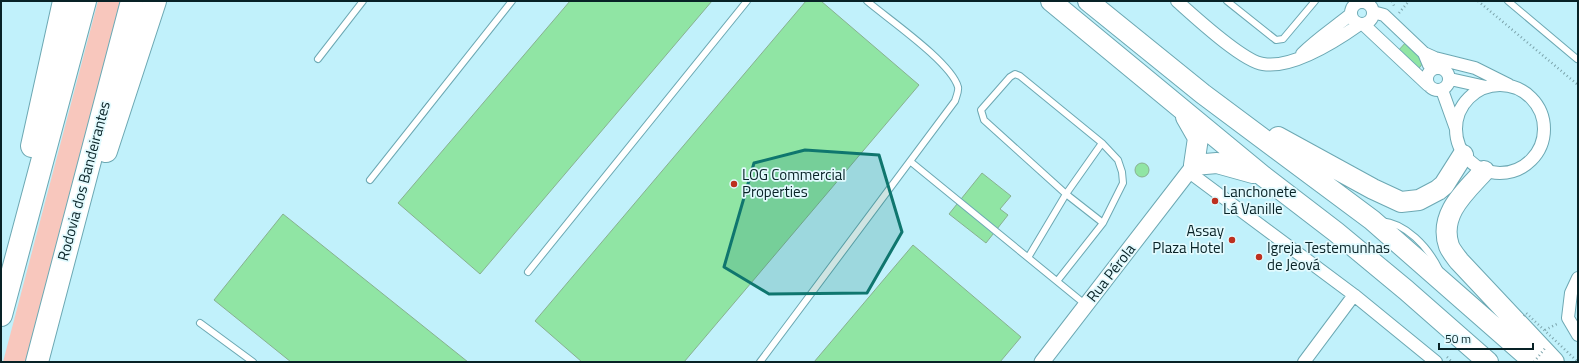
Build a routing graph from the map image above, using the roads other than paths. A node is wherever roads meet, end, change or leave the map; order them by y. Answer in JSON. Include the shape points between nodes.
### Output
{"nodes":[{"id":1,"x":64,"y":1,"type":"edge"},
{"id":2,"x":84,"y":1,"type":"edge"},
{"id":3,"x":132,"y":1,"type":"edge"},
{"id":4,"x":155,"y":1,"type":"edge"},
{"id":5,"x":363,"y":1,"type":"edge"},
{"id":6,"x":512,"y":1,"type":"edge"},
{"id":7,"x":747,"y":1,"type":"edge"},
{"id":8,"x":867,"y":1,"type":"edge"},
{"id":9,"x":1051,"y":1,"type":"edge"},
{"id":10,"x":1088,"y":1,"type":"edge"},
{"id":11,"x":1177,"y":1,"type":"edge"},
{"id":12,"x":1227,"y":1,"type":"edge"},
{"id":13,"x":1315,"y":1,"type":"edge"},
{"id":14,"x":1361,"y":1,"type":"edge"},
{"id":15,"x":1508,"y":1,"type":"edge"},
{"id":16,"x":1373,"y":7,"type":"edge"},
{"id":17,"x":1350,"y":15,"type":"junction"},
{"id":18,"x":1362,"y":24,"type":"junction"},
{"id":19,"x":1424,"y":53,"type":"junction"},
{"id":20,"x":1300,"y":57,"type":"junction"},
{"id":21,"x":318,"y":58,"type":"dead end"},
{"id":22,"x":1577,"y":59,"type":"dead end"},
{"id":23,"x":1438,"y":67,"type":"junction"},
{"id":24,"x":1450,"y":79,"type":"junction"},
{"id":25,"x":1428,"y":85,"type":"junction"},
{"id":26,"x":1486,"y":87,"type":"junction"},
{"id":27,"x":1514,"y":87,"type":"junction"},
{"id":28,"x":1442,"y":90,"type":"junction"},
{"id":29,"x":1203,"y":94,"type":"junction"},
{"id":30,"x":1174,"y":103,"type":"junction"},
{"id":31,"x":1457,"y":132,"type":"junction"},
{"id":32,"x":1102,"y":143,"type":"junction"},
{"id":33,"x":1463,"y":155,"type":"junction"},
{"id":34,"x":911,"y":162,"type":"junction"},
{"id":35,"x":1191,"y":168,"type":"junction"},
{"id":36,"x":1484,"y":171,"type":"junction"},
{"id":37,"x":1263,"y":176,"type":"junction"},
{"id":38,"x":370,"y":180,"type":"dead end"},
{"id":39,"x":1066,"y":194,"type":"junction"},
{"id":40,"x":30,"y":204,"type":"junction"},
{"id":41,"x":75,"y":215,"type":"junction"},
{"id":42,"x":1103,"y":222,"type":"junction"},
{"id":43,"x":1029,"y":256,"type":"junction"},
{"id":44,"x":528,"y":272,"type":"dead end"},
{"id":45,"x":1578,"y":278,"type":"edge"},
{"id":46,"x":1058,"y":280,"type":"junction"},
{"id":47,"x":1354,"y":295,"type":"junction"},
{"id":48,"x":1086,"y":305,"type":"junction"},
{"id":49,"x":1,"y":315,"type":"edge"},
{"id":50,"x":200,"y":323,"type":"dead end"},
{"id":51,"x":1578,"y":335,"type":"edge"},
{"id":52,"x":1550,"y":355,"type":"edge"},
{"id":53,"x":37,"y":362,"type":"edge"},
{"id":54,"x":253,"y":362,"type":"edge"},
{"id":55,"x":760,"y":362,"type":"edge"},
{"id":56,"x":1042,"y":362,"type":"edge"},
{"id":57,"x":1304,"y":362,"type":"edge"},
{"id":58,"x":1436,"y":362,"type":"edge"},
{"id":59,"x":1488,"y":362,"type":"edge"},
{"id":60,"x":1534,"y":362,"type":"edge"}],
"edges":[{"from":1,"to":40,"type":"highway","via":[[34,129],[29,160]]},
{"from":2,"to":40,"type":"highway"},
{"from":3,"to":41,"type":"highway","name":"Rodovia dos Bandeirantes"},
{"from":4,"to":41,"type":"highway","via":[[95,192]]},
{"from":5,"to":21,"type":"lane"},
{"from":6,"to":38,"type":"lane"},
{"from":7,"to":44,"type":"lane"},
{"from":8,"to":34,"type":"lane","via":[[938,59],[953,76],[958,88],[955,101]]},
{"from":9,"to":30,"type":"highway"},
{"from":10,"to":29,"type":"highway"},
{"from":11,"to":20,"type":"street","via":[[1242,54],[1261,64],[1280,64]]},
{"from":12,"to":13,"type":"lane","via":[[1276,40],[1283,39]]},
{"from":14,"to":16,"type":"street"},
{"from":14,"to":17,"type":"street","via":[[1354,4]]},
{"from":15,"to":22,"type":"lane"},
{"from":16,"to":18,"type":"street","via":[[1372,19]]},
{"from":16,"to":19,"type":"street"},
{"from":17,"to":18,"type":"street","via":[[1354,21]]},
{"from":17,"to":20,"type":"street","via":[[1314,42]]},
{"from":18,"to":20,"type":"street","via":[[1328,46]]},
{"from":18,"to":25,"type":"street"},
{"from":19,"to":23,"type":"street","via":[[1429,65]]},
{"from":19,"to":27,"type":"street","via":[[1475,68]]},
{"from":23,"to":24,"type":"street","via":[[1448,72]]},
{"from":23,"to":25,"type":"street","via":[[1428,74]]},
{"from":24,"to":26,"type":"street"},
{"from":24,"to":28,"type":"street","via":[[1448,86]]},
{"from":25,"to":28,"type":"street","via":[[1434,90]]},
{"from":26,"to":27,"type":"street"},
{"from":26,"to":31,"type":"street","via":[[1465,103],[1459,115]]},
{"from":27,"to":36,"type":"street","via":[[1526,94],[1540,110],[1545,131],[1542,145],[1536,157],[1525,167],[1512,173]]},
{"from":28,"to":31,"type":"street"},
{"from":29,"to":33,"type":"highway","via":[[1366,186],[1401,202],[1419,200],[1438,190]]},
{"from":29,"to":60,"type":"highway","via":[[1372,220]]},
{"from":30,"to":35,"type":"highway","via":[[1198,138]]},
{"from":30,"to":37,"type":"highway"},
{"from":31,"to":33,"type":"street"},
{"from":32,"to":39,"type":"lane"},
{"from":32,"to":39,"type":"lane","via":[[1015,74],[981,110],[984,120]]},
{"from":32,"to":42,"type":"lane","via":[[1118,160],[1123,183]]},
{"from":33,"to":36,"type":"street"},
{"from":34,"to":43,"type":"lane"},
{"from":34,"to":55,"type":"lane"},
{"from":35,"to":37,"type":"highway","via":[[1217,163]]},
{"from":35,"to":47,"type":"street"},
{"from":35,"to":48,"type":"street","name":"Rua Pérola"},
{"from":36,"to":52,"type":"highway","via":[[1452,209],[1447,224],[1449,246],[1459,261]]},
{"from":37,"to":59,"type":"highway","via":[[1336,232]]},
{"from":39,"to":42,"type":"lane"},
{"from":39,"to":43,"type":"lane"},
{"from":40,"to":49,"type":"highway"},
{"from":41,"to":53,"type":"highway","name":"Rodovia dos Bandeirantes"},
{"from":42,"to":46,"type":"lane"},
{"from":43,"to":46,"type":"lane"},
{"from":45,"to":51,"type":"street","via":[[1571,292],[1568,318]]},
{"from":46,"to":48,"type":"lane"},
{"from":47,"to":57,"type":"street"},
{"from":47,"to":58,"type":"street"},
{"from":48,"to":56,"type":"street","name":"Rua Pérola"},
{"from":50,"to":54,"type":"lane"}]}
